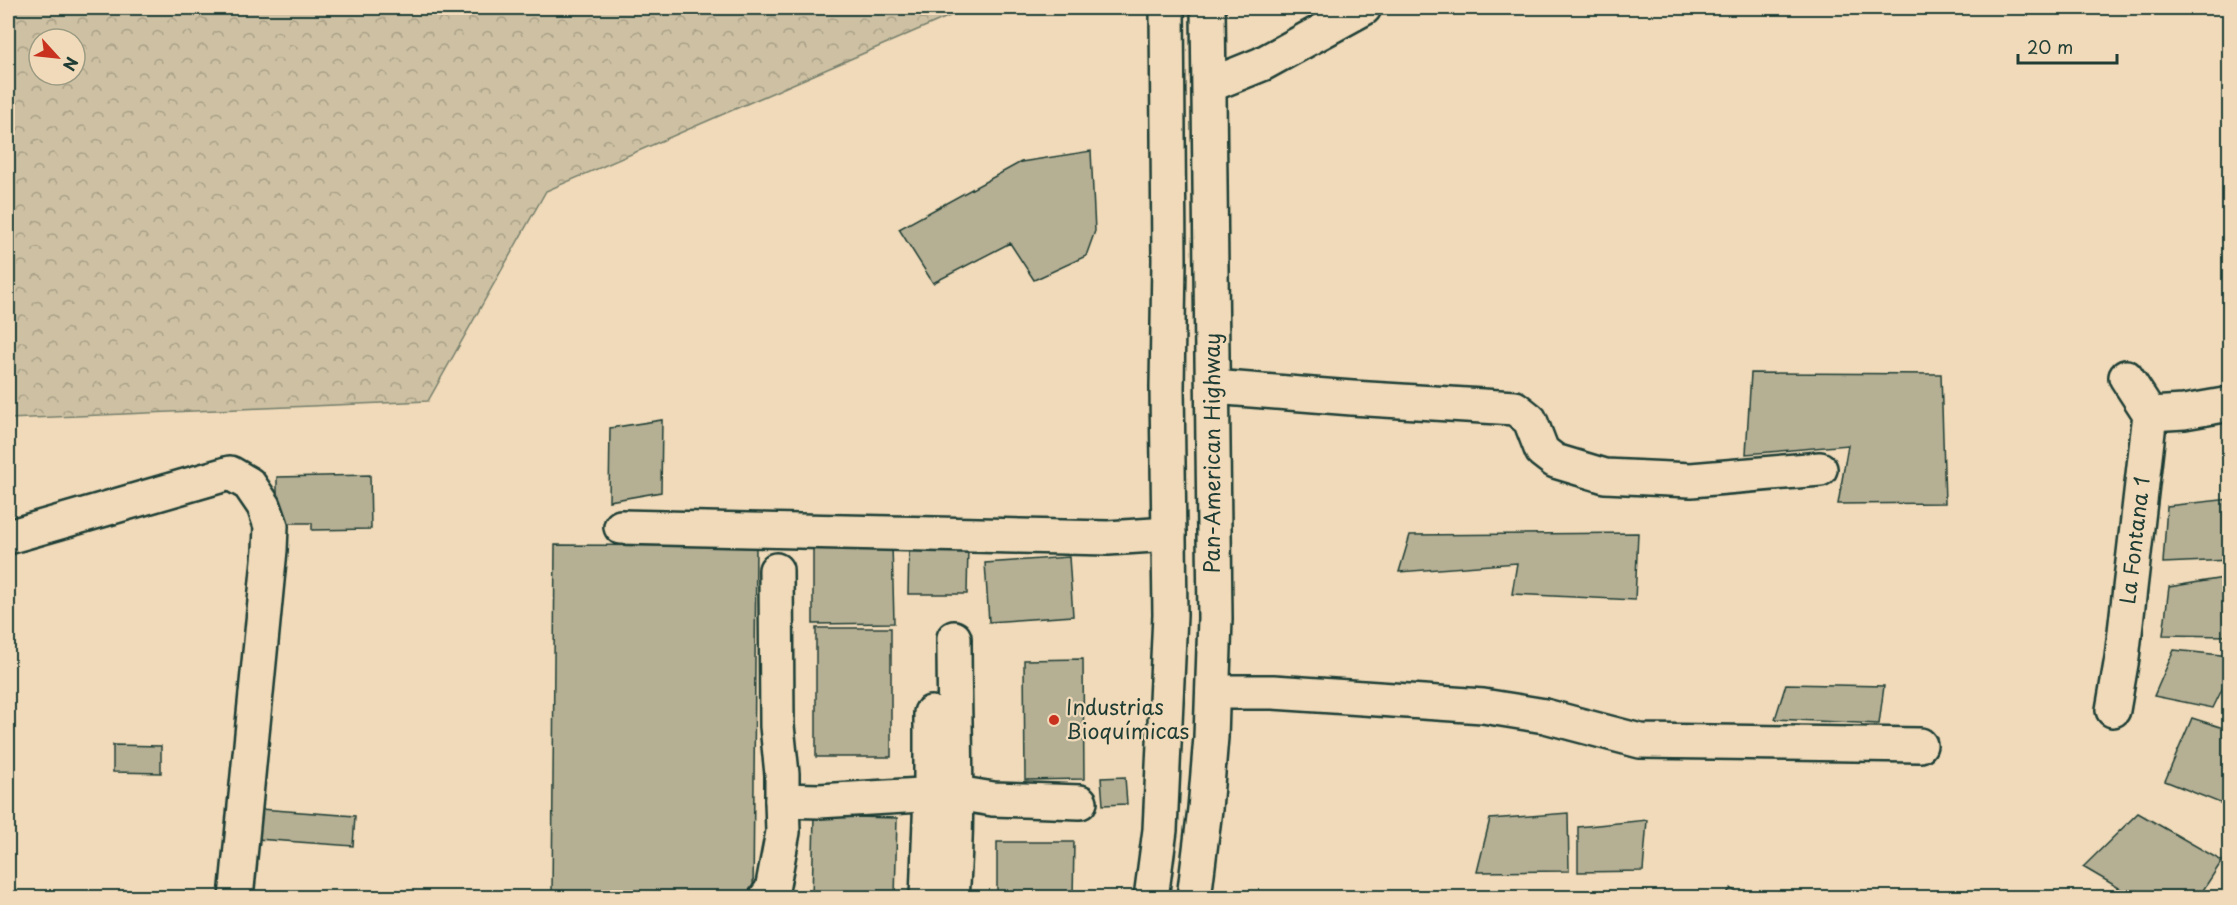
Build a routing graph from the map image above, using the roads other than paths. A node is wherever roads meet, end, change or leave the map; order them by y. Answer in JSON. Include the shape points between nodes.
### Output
{"nodes":[{"id":1,"x":1167,"y":8,"type":"edge"},
{"id":2,"x":1208,"y":8,"type":"edge"},
{"id":3,"x":1364,"y":8,"type":"edge"},
{"id":4,"x":1210,"y":85,"type":"junction"},
{"id":5,"x":2126,"y":377,"type":"dead end"},
{"id":6,"x":1213,"y":387,"type":"junction"},
{"id":7,"x":2229,"y":404,"type":"edge"},
{"id":8,"x":2150,"y":414,"type":"junction"},
{"id":9,"x":1820,"y":469,"type":"dead end"},
{"id":10,"x":621,"y":527,"type":"dead end"},
{"id":11,"x":1169,"y":534,"type":"junction"},
{"id":12,"x":8,"y":537,"type":"edge"},
{"id":13,"x":776,"y":570,"type":"dead end"},
{"id":14,"x":942,"y":639,"type":"dead end"},
{"id":15,"x":1213,"y":692,"type":"junction"},
{"id":16,"x":2113,"y":710,"type":"dead end"},
{"id":17,"x":1920,"y":745,"type":"dead end"},
{"id":18,"x":944,"y":794,"type":"junction"},
{"id":19,"x":782,"y":800,"type":"junction"},
{"id":20,"x":1080,"y":802,"type":"dead end"},
{"id":21,"x":236,"y":897,"type":"edge"},
{"id":22,"x":766,"y":897,"type":"edge"},
{"id":23,"x":927,"y":897,"type":"edge"},
{"id":24,"x":952,"y":897,"type":"edge"},
{"id":25,"x":1151,"y":897,"type":"edge"},
{"id":26,"x":1194,"y":897,"type":"edge"}],
"edges":[{"from":1,"to":11,"type":"main road","name":"Pan-American Highway"},
{"from":2,"to":4,"type":"main road","name":"Pan-American Highway"},
{"from":3,"to":4,"type":"main road","via":[[1262,64]]},
{"from":4,"to":6,"type":"main road","name":"Pan-American Highway"},
{"from":5,"to":8,"type":"main road"},
{"from":6,"to":9,"type":"main road","via":[[1515,408],[1530,420],[1542,452],[1605,476],[1691,480]]},
{"from":6,"to":15,"type":"main road","name":"Pan-American Highway"},
{"from":7,"to":8,"type":"main road"},
{"from":8,"to":16,"type":"main road","name":"La Fontana 1"},
{"from":10,"to":11,"type":"main road","via":[[1108,538]]},
{"from":11,"to":25,"type":"main road","name":"Pan-American Highway","via":[[1170,615],[1161,810]]},
{"from":12,"to":21,"type":"main road","via":[[230,473],[249,484],[264,506],[271,526],[270,550]]},
{"from":13,"to":19,"type":"main road","via":[[777,726]]},
{"from":14,"to":18,"type":"main road","via":[[954,750]]},
{"from":15,"to":17,"type":"main road","via":[[1273,692],[1483,706],[1640,741]]},
{"from":15,"to":26,"type":"main road","name":"Pan-American Highway"},
{"from":18,"to":19,"type":"main road"},
{"from":18,"to":20,"type":"main road"},
{"from":18,"to":23,"type":"main road"},
{"from":18,"to":24,"type":"main road"},
{"from":19,"to":22,"type":"main road","via":[[783,832],[772,890]]}]}
